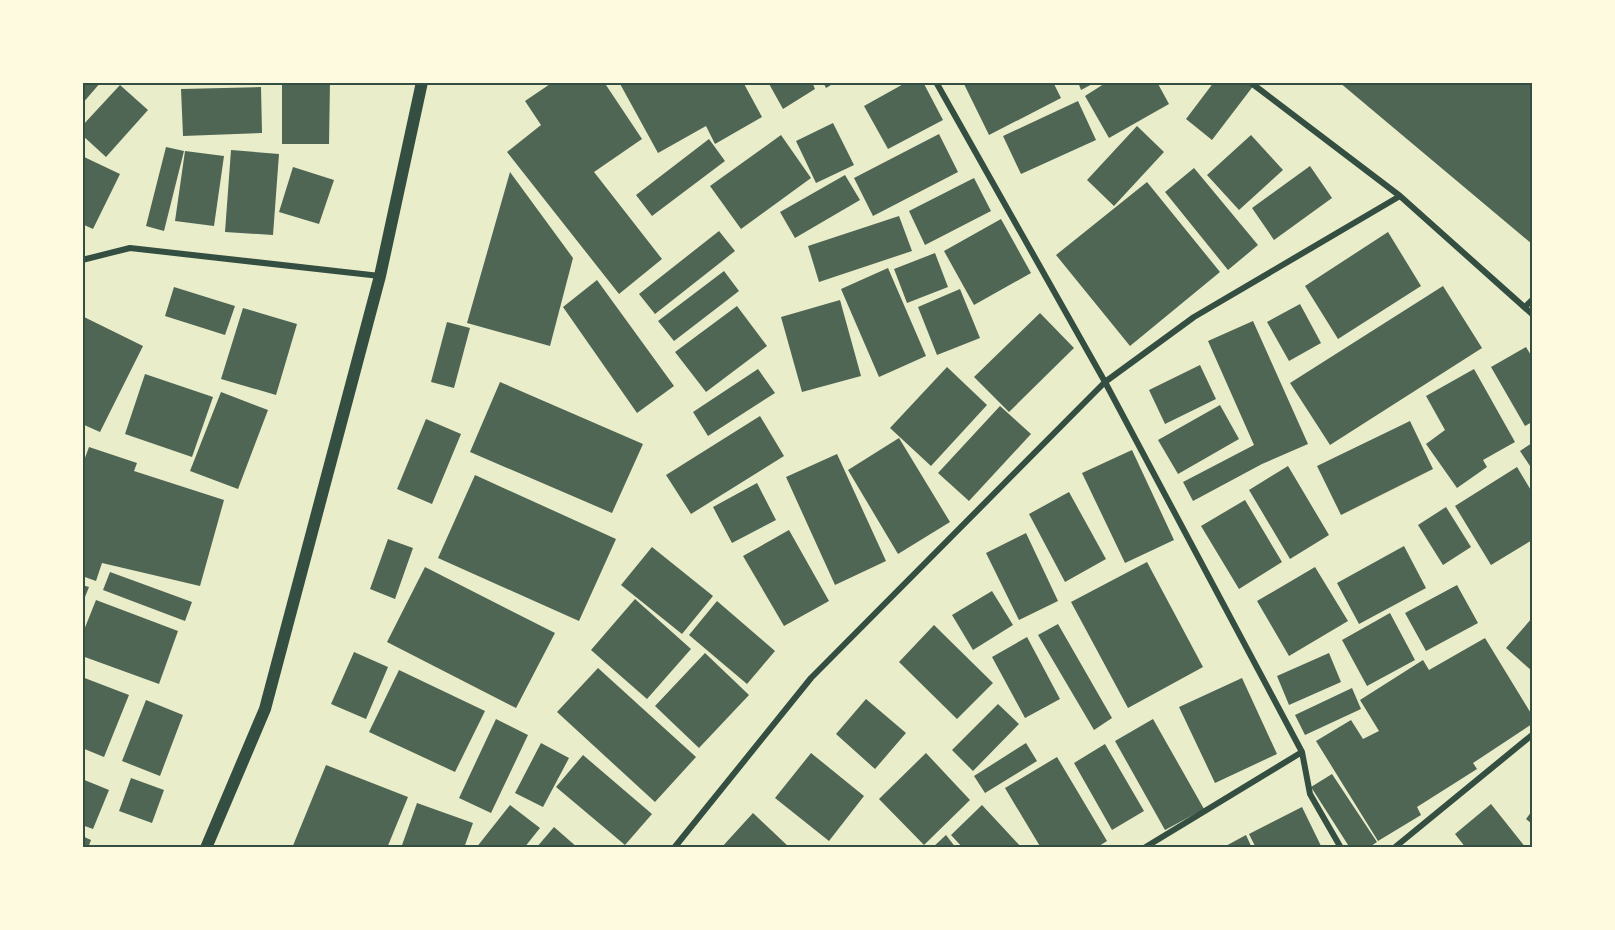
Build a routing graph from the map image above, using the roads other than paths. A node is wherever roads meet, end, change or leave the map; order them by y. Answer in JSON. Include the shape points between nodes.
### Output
{"nodes":[{"id":1,"x":422,"y":82,"type":"edge"},
{"id":2,"x":936,"y":82,"type":"edge"},
{"id":3,"x":1251,"y":82,"type":"edge"},
{"id":4,"x":1401,"y":196,"type":"junction"},
{"id":5,"x":82,"y":260,"type":"edge"},
{"id":6,"x":380,"y":276,"type":"junction"},
{"id":7,"x":1533,"y":300,"type":"edge"},
{"id":8,"x":1525,"y":307,"type":"junction"},
{"id":9,"x":1533,"y":314,"type":"edge"},
{"id":10,"x":1105,"y":382,"type":"junction"},
{"id":11,"x":1533,"y":735,"type":"edge"},
{"id":12,"x":1302,"y":752,"type":"junction"},
{"id":13,"x":206,"y":848,"type":"edge"},
{"id":14,"x":674,"y":848,"type":"edge"},
{"id":15,"x":1144,"y":848,"type":"edge"},
{"id":16,"x":1341,"y":848,"type":"edge"},
{"id":17,"x":1394,"y":848,"type":"edge"}],
"edges":[{"from":1,"to":6,"type":"main road"},
{"from":2,"to":10,"type":"street"},
{"from":3,"to":4,"type":"street"},
{"from":4,"to":8,"type":"street"},
{"from":4,"to":10,"type":"street","via":[[1194,317]]},
{"from":5,"to":6,"type":"street","via":[[130,248]]},
{"from":6,"to":13,"type":"main road","via":[[265,709]]},
{"from":7,"to":8,"type":"street"},
{"from":8,"to":9,"type":"street"},
{"from":10,"to":12,"type":"street"},
{"from":10,"to":14,"type":"street","via":[[811,678]]},
{"from":11,"to":17,"type":"street"},
{"from":12,"to":15,"type":"street"},
{"from":12,"to":16,"type":"street","via":[[1310,794]]}]}
